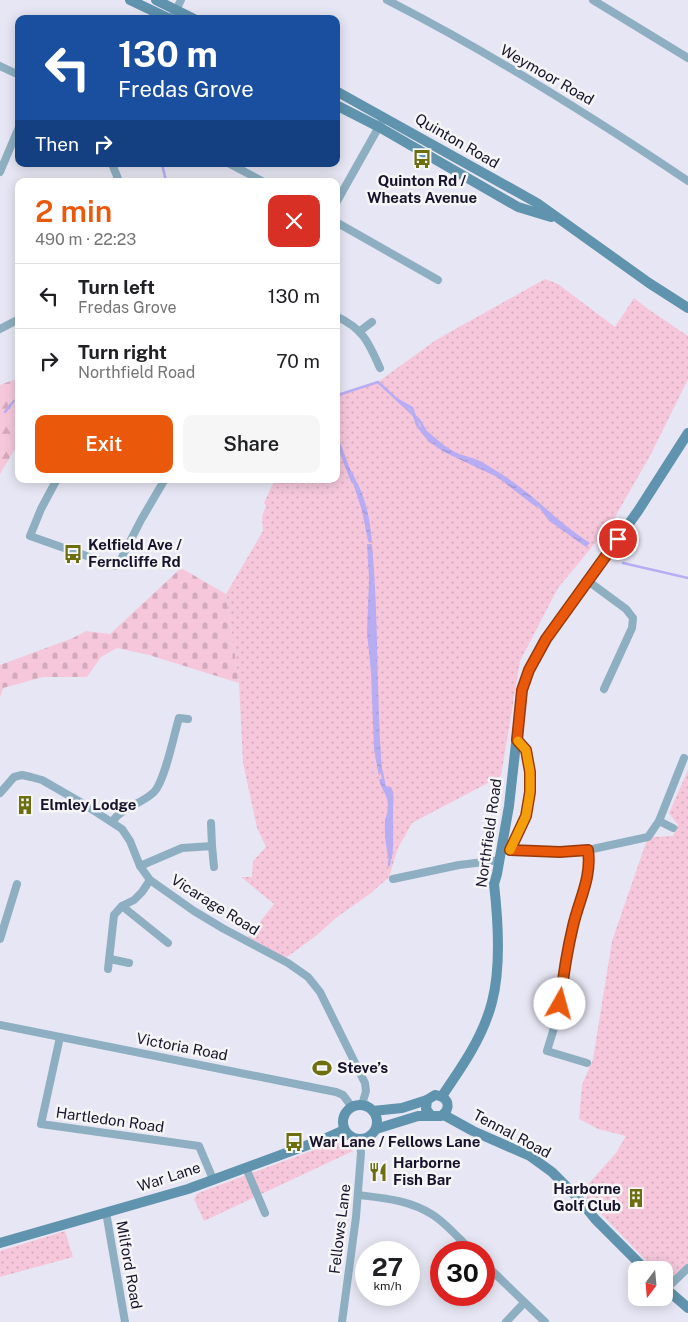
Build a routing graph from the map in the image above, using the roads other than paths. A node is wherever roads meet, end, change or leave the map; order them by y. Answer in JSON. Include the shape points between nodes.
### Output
{"nodes":[{"id":1,"x":130,"y":0,"type":"edge"},
{"id":2,"x":156,"y":0,"type":"edge"},
{"id":3,"x":387,"y":0,"type":"edge"},
{"id":4,"x":594,"y":0,"type":"edge"},
{"id":5,"x":175,"y":12,"type":"edge"},
{"id":6,"x":688,"y":58,"type":"edge"},
{"id":7,"x":0,"y":66,"type":"edge"},
{"id":8,"x":15,"y":74,"type":"edge"},
{"id":9,"x":340,"y":94,"type":"edge"},
{"id":10,"x":340,"y":107,"type":"edge"},
{"id":11,"x":384,"y":117,"type":"junction"},
{"id":12,"x":378,"y":127,"type":"junction"},
{"id":13,"x":15,"y":136,"type":"edge"},
{"id":14,"x":236,"y":167,"type":"edge"},
{"id":15,"x":0,"y":172,"type":"edge"},
{"id":16,"x":256,"y":178,"type":"edge"},
{"id":17,"x":688,"y":181,"type":"edge"},
{"id":18,"x":340,"y":196,"type":"edge"},
{"id":19,"x":562,"y":220,"type":"junction"},
{"id":20,"x":340,"y":224,"type":"edge"},
{"id":21,"x":438,"y":280,"type":"dead end"},
{"id":22,"x":688,"y":308,"type":"edge"},
{"id":23,"x":340,"y":318,"type":"edge"},
{"id":24,"x":15,"y":321,"type":"edge"},
{"id":25,"x":372,"y":322,"type":"dead end"},
{"id":26,"x":0,"y":329,"type":"edge"},
{"id":27,"x":360,"y":331,"type":"junction"},
{"id":28,"x":380,"y":368,"type":"dead end"},
{"id":29,"x":688,"y":434,"type":"edge"},
{"id":30,"x":55,"y":483,"type":"edge"},
{"id":31,"x":163,"y":483,"type":"edge"},
{"id":32,"x":588,"y":581,"type":"junction"},
{"id":33,"x":604,"y":689,"type":"dead end"},
{"id":34,"x":170,"y":714,"type":"dead end"},
{"id":35,"x":180,"y":718,"type":"junction"},
{"id":36,"x":188,"y":719,"type":"dead end"},
{"id":37,"x":517,"y":740,"type":"junction"},
{"id":38,"x":684,"y":758,"type":"dead end"},
{"id":39,"x":0,"y":793,"type":"edge"},
{"id":40,"x":113,"y":821,"type":"junction"},
{"id":41,"x":659,"y":821,"type":"junction"},
{"id":42,"x":210,"y":824,"type":"dead end"},
{"id":43,"x":673,"y":828,"type":"dead end"},
{"id":44,"x":212,"y":846,"type":"junction"},
{"id":45,"x":588,"y":850,"type":"junction"},
{"id":46,"x":504,"y":854,"type":"junction"},
{"id":47,"x":140,"y":866,"type":"junction"},
{"id":48,"x":214,"y":867,"type":"dead end"},
{"id":49,"x":393,"y":879,"type":"dead end"},
{"id":50,"x":150,"y":880,"type":"junction"},
{"id":51,"x":17,"y":884,"type":"dead end"},
{"id":52,"x":10,"y":900,"type":"junction"},
{"id":53,"x":19,"y":904,"type":"dead end"},
{"id":54,"x":122,"y":906,"type":"junction"},
{"id":55,"x":0,"y":939,"type":"edge"},
{"id":56,"x":168,"y":943,"type":"dead end"},
{"id":57,"x":110,"y":959,"type":"junction"},
{"id":58,"x":129,"y":963,"type":"dead end"},
{"id":59,"x":108,"y":969,"type":"dead end"},
{"id":60,"x":0,"y":1025,"type":"edge"},
{"id":61,"x":60,"y":1037,"type":"junction"},
{"id":62,"x":587,"y":1063,"type":"dead end"},
{"id":63,"x":442,"y":1096,"type":"junction"},
{"id":64,"x":427,"y":1100,"type":"junction"},
{"id":65,"x":357,"y":1106,"type":"junction"},
{"id":66,"x":373,"y":1111,"type":"junction"},
{"id":67,"x":444,"y":1115,"type":"junction"},
{"id":68,"x":431,"y":1116,"type":"junction"},
{"id":69,"x":376,"y":1129,"type":"junction"},
{"id":70,"x":344,"y":1130,"type":"junction"},
{"id":71,"x":360,"y":1140,"type":"junction"},
{"id":72,"x":246,"y":1168,"type":"junction"},
{"id":73,"x":214,"y":1179,"type":"junction"},
{"id":74,"x":358,"y":1195,"type":"junction"},
{"id":75,"x":106,"y":1212,"type":"junction"},
{"id":76,"x":265,"y":1213,"type":"dead end"},
{"id":77,"x":460,"y":1241,"type":"edge"},
{"id":78,"x":0,"y":1243,"type":"edge"},
{"id":79,"x":637,"y":1261,"type":"edge"},
{"id":80,"x":688,"y":1268,"type":"edge"},
{"id":81,"x":495,"y":1274,"type":"edge"},
{"id":82,"x":673,"y":1281,"type":"edge"},
{"id":83,"x":673,"y":1295,"type":"edge"},
{"id":84,"x":524,"y":1303,"type":"junction"},
{"id":85,"x":688,"y":1308,"type":"edge"},
{"id":86,"x":125,"y":1322,"type":"edge"},
{"id":87,"x":342,"y":1322,"type":"edge"},
{"id":88,"x":506,"y":1322,"type":"edge"},
{"id":89,"x":545,"y":1322,"type":"edge"}],
"edges":[{"from":1,"to":5,"type":"street"},
{"from":2,"to":5,"type":"street"},
{"from":3,"to":17,"type":"street","name":"Weymoor Road","via":[[593,118]]},
{"from":4,"to":6,"type":"street"},
{"from":7,"to":8,"type":"street"},
{"from":9,"to":11,"type":"street","name":"Quinton Road"},
{"from":10,"to":12,"type":"street","name":"Quinton Road"},
{"from":11,"to":12,"type":"street"},
{"from":11,"to":19,"type":"street","name":"Quinton Road"},
{"from":12,"to":18,"type":"street"},
{"from":12,"to":19,"type":"street","name":"Quinton Road","via":[[518,207]]},
{"from":13,"to":15,"type":"street"},
{"from":14,"to":16,"type":"street"},
{"from":19,"to":22,"type":"street","name":"Quinton Road"},
{"from":20,"to":21,"type":"street"},
{"from":23,"to":27,"type":"street"},
{"from":24,"to":26,"type":"street"},
{"from":25,"to":27,"type":"street"},
{"from":27,"to":28,"type":"street"},
{"from":29,"to":32,"type":"street","name":"Northfield Road","via":[[638,512]]},
{"from":30,"to":31,"type":"street","via":[[30,536],[115,566]]},
{"from":32,"to":33,"type":"street","via":[[626,609],[633,618],[632,628]]},
{"from":32,"to":37,"type":"street","name":"Northfield Road","via":[[546,639],[529,670],[522,690]]},
{"from":34,"to":35,"type":"street"},
{"from":35,"to":36,"type":"street"},
{"from":35,"to":40,"type":"street","via":[[159,786]]},
{"from":37,"to":46,"type":"street","name":"Northfield Road"},
{"from":37,"to":46,"type":"street","name":"Northfield Road","via":[[526,750],[530,792],[526,816]]},
{"from":38,"to":41,"type":"street"},
{"from":39,"to":40,"type":"street","name":"Vicarage Road","via":[[14,778],[22,775],[42,780]]},
{"from":40,"to":47,"type":"street","name":"Vicarage Road","via":[[130,840]]},
{"from":41,"to":43,"type":"street"},
{"from":41,"to":45,"type":"street","via":[[648,837]]},
{"from":42,"to":44,"type":"street"},
{"from":44,"to":47,"type":"street","via":[[182,848]]},
{"from":44,"to":48,"type":"street"},
{"from":45,"to":46,"type":"street"},
{"from":45,"to":62,"type":"street","via":[[589,874],[573,926],[560,1004],[547,1050]]},
{"from":46,"to":49,"type":"street"},
{"from":46,"to":63,"type":"street","name":"Northfield Road","via":[[494,884],[497,957],[493,1000],[473,1048]]},
{"from":47,"to":50,"type":"street","name":"Vicarage Road"},
{"from":50,"to":54,"type":"street","via":[[134,900]]},
{"from":50,"to":65,"type":"street","name":"Vicarage Road","via":[[194,911],[308,977],[320,992],[365,1083],[366,1091]]},
{"from":51,"to":52,"type":"street"},
{"from":52,"to":53,"type":"street"},
{"from":52,"to":55,"type":"street"},
{"from":54,"to":56,"type":"street"},
{"from":54,"to":57,"type":"street","via":[[114,915]]},
{"from":57,"to":58,"type":"street"},
{"from":57,"to":59,"type":"street"},
{"from":60,"to":61,"type":"street","name":"Victoria Road"},
{"from":61,"to":65,"type":"street","name":"Victoria Road","via":[[336,1092]]},
{"from":61,"to":73,"type":"street","name":"Hartledon Road","via":[[41,1124],[198,1146]]},
{"from":63,"to":64,"type":"street","via":[[435,1095]]},
{"from":63,"to":67,"type":"street","via":[[448,1102]]},
{"from":64,"to":66,"type":"street","via":[[402,1108]]},
{"from":64,"to":68,"type":"street","via":[[426,1109]]},
{"from":65,"to":66,"type":"street"},
{"from":65,"to":70,"type":"street","via":[[347,1110],[342,1119]]},
{"from":66,"to":69,"type":"street"},
{"from":67,"to":68,"type":"street"},
{"from":67,"to":79,"type":"street","name":"Tennal Road","via":[[530,1156],[552,1172]]},
{"from":68,"to":69,"type":"street","via":[[407,1118]]},
{"from":69,"to":71,"type":"street","via":[[370,1137]]},
{"from":70,"to":71,"type":"street","via":[[350,1137]]},
{"from":70,"to":72,"type":"street","name":"War Lane"},
{"from":71,"to":74,"type":"street","name":"Fellows Lane","via":[[362,1154]]},
{"from":72,"to":73,"type":"street","name":"War Lane"},
{"from":72,"to":76,"type":"street"},
{"from":73,"to":75,"type":"street","name":"War Lane"},
{"from":74,"to":77,"type":"street","via":[[404,1201],[417,1206],[434,1216]]},
{"from":74,"to":87,"type":"street","name":"Fellows Lane"},
{"from":75,"to":78,"type":"street","name":"War Lane"},
{"from":75,"to":86,"type":"street","name":"Milford Road"},
{"from":80,"to":82,"type":"street"},
{"from":81,"to":84,"type":"street"},
{"from":83,"to":85,"type":"street"},
{"from":84,"to":88,"type":"street"},
{"from":84,"to":89,"type":"street"}]}
